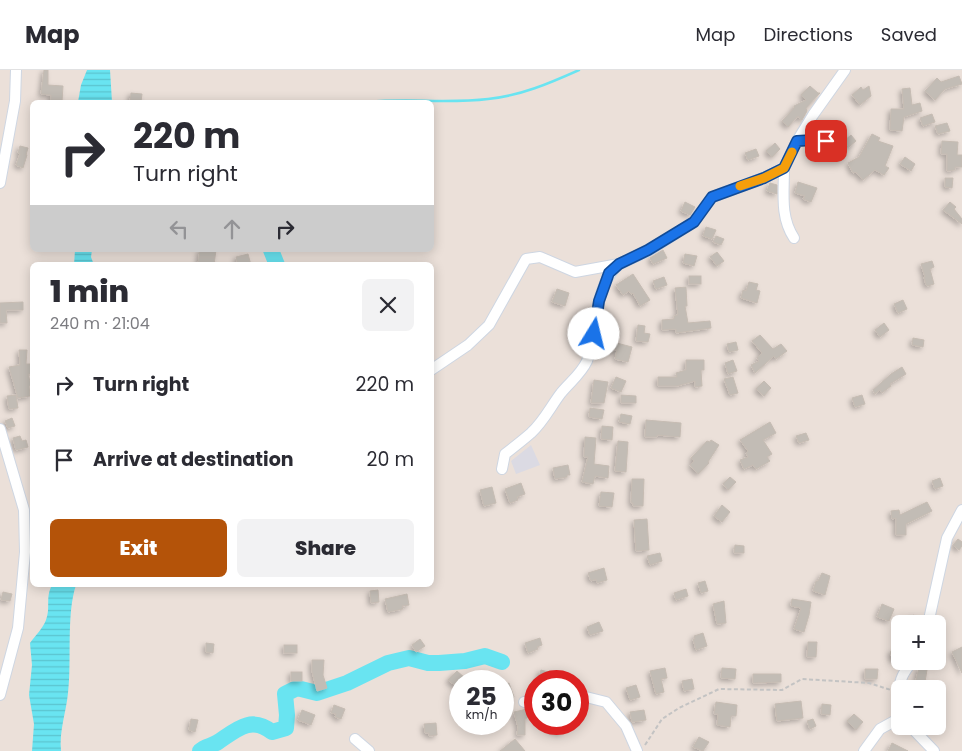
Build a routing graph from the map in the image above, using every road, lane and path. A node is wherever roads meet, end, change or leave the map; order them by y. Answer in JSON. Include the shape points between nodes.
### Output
{"nodes":[{"id":1,"x":16,"y":70,"type":"edge"},
{"id":2,"x":845,"y":70,"type":"edge"},
{"id":3,"x":797,"y":141,"type":"junction"},
{"id":4,"x":839,"y":142,"type":"dead end"},
{"id":5,"x":784,"y":168,"type":"junction"},
{"id":6,"x":0,"y":183,"type":"edge"},
{"id":7,"x":794,"y":238,"type":"dead end"},
{"id":8,"x":619,"y":264,"type":"junction"},
{"id":9,"x":434,"y":368,"type":"edge"},
{"id":10,"x":0,"y":430,"type":"edge"},
{"id":11,"x":502,"y":469,"type":"dead end"},
{"id":12,"x":962,"y":510,"type":"edge"},
{"id":13,"x":930,"y":615,"type":"edge"},
{"id":14,"x":891,"y":689,"type":"edge"},
{"id":15,"x":0,"y":695,"type":"edge"},
{"id":16,"x":589,"y":698,"type":"edge"},
{"id":17,"x":891,"y":723,"type":"edge"},
{"id":18,"x":919,"y":735,"type":"edge"},
{"id":19,"x":355,"y":740,"type":"dead end"},
{"id":20,"x":368,"y":751,"type":"edge"},
{"id":21,"x":637,"y":751,"type":"edge"},
{"id":22,"x":642,"y":751,"type":"edge"},
{"id":23,"x":864,"y":751,"type":"edge"},
{"id":24,"x":934,"y":751,"type":"edge"}],
"edges":[{"from":1,"to":6,"type":"street","via":[[15,101]]},
{"from":2,"to":3,"type":"street"},
{"from":3,"to":4,"type":"lane"},
{"from":3,"to":5,"type":"street"},
{"from":5,"to":7,"type":"street","via":[[784,210],[787,227]]},
{"from":5,"to":8,"type":"street","via":[[712,197],[694,222]]},
{"from":8,"to":9,"type":"street","via":[[575,272],[540,257],[526,259],[488,325],[468,345]]},
{"from":8,"to":11,"type":"street","via":[[609,273],[604,284],[592,346],[581,372],[532,432],[505,454]]},
{"from":10,"to":15,"type":"street","via":[[24,510],[25,552],[18,628]]},
{"from":12,"to":13,"type":"street","via":[[946,538]]},
{"from":14,"to":22,"type":"path","via":[[869,683],[802,679],[782,690],[719,689],[662,719]]},
{"from":16,"to":21,"type":"street","via":[[606,702],[626,726]]},
{"from":17,"to":23,"type":"street","via":[[880,730]]},
{"from":18,"to":24,"type":"street"},
{"from":19,"to":20,"type":"street"}]}
